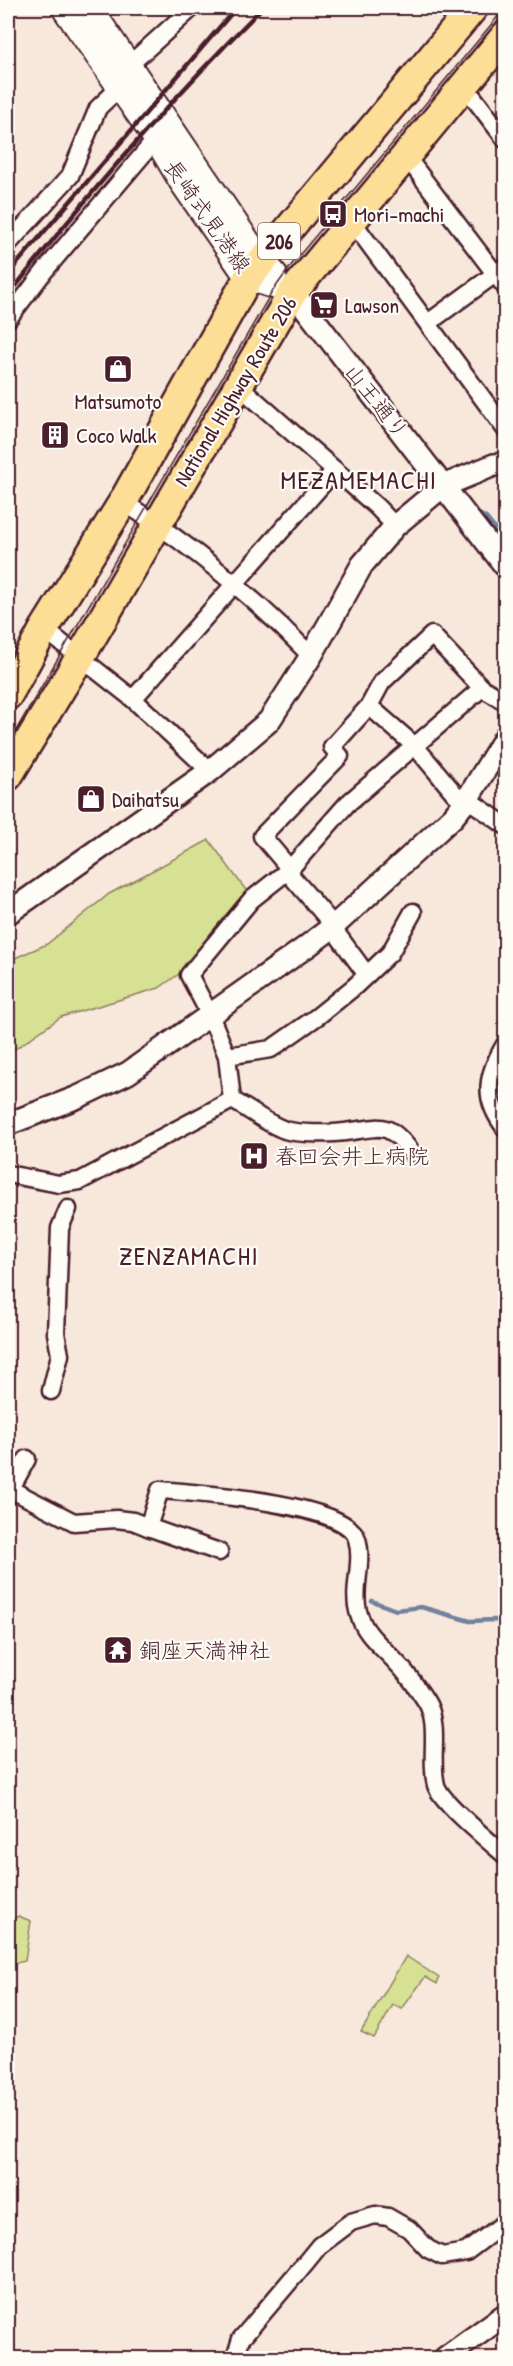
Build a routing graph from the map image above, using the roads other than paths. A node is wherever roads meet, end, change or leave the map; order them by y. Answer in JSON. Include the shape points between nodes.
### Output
{"nodes":[{"id":1,"x":64,"y":8,"type":"edge"},
{"id":2,"x":90,"y":8,"type":"edge"},
{"id":3,"x":192,"y":8,"type":"edge"},
{"id":4,"x":473,"y":8,"type":"edge"},
{"id":5,"x":506,"y":35,"type":"edge"},
{"id":6,"x":129,"y":65,"type":"junction"},
{"id":7,"x":463,"y":84,"type":"junction"},
{"id":8,"x":120,"y":87,"type":"junction"},
{"id":9,"x":156,"y":139,"type":"junction"},
{"id":10,"x":506,"y":140,"type":"edge"},
{"id":11,"x":405,"y":154,"type":"junction"},
{"id":12,"x":352,"y":221,"type":"junction"},
{"id":13,"x":8,"y":244,"type":"edge"},
{"id":14,"x":255,"y":270,"type":"junction"},
{"id":15,"x":500,"y":270,"type":"edge"},
{"id":16,"x":506,"y":288,"type":"edge"},
{"id":17,"x":292,"y":292,"type":"junction"},
{"id":18,"x":8,"y":319,"type":"edge"},
{"id":19,"x":428,"y":323,"type":"junction"},
{"id":20,"x":238,"y":385,"type":"junction"},
{"id":21,"x":506,"y":430,"type":"edge"},
{"id":22,"x":506,"y":464,"type":"edge"},
{"id":23,"x":335,"y":470,"type":"junction"},
{"id":24,"x":442,"y":486,"type":"junction"},
{"id":25,"x":123,"y":502,"type":"junction"},
{"id":26,"x":158,"y":523,"type":"junction"},
{"id":27,"x":395,"y":526,"type":"junction"},
{"id":28,"x":506,"y":567,"type":"edge"},
{"id":29,"x":235,"y":584,"type":"junction"},
{"id":30,"x":44,"y":629,"type":"junction"},
{"id":31,"x":311,"y":656,"type":"junction"},
{"id":32,"x":79,"y":658,"type":"junction"},
{"id":33,"x":482,"y":688,"type":"junction"},
{"id":34,"x":8,"y":695,"type":"edge"},
{"id":35,"x":134,"y":699,"type":"junction"},
{"id":36,"x":506,"y":702,"type":"edge"},
{"id":37,"x":369,"y":706,"type":"junction"},
{"id":38,"x":506,"y":736,"type":"edge"},
{"id":39,"x":415,"y":746,"type":"junction"},
{"id":40,"x":210,"y":771,"type":"junction"},
{"id":41,"x":8,"y":776,"type":"edge"},
{"id":42,"x":466,"y":801,"type":"junction"},
{"id":43,"x":506,"y":826,"type":"edge"},
{"id":44,"x":290,"y":869,"type":"junction"},
{"id":45,"x":413,"y":912,"type":"dead end"},
{"id":46,"x":8,"y":913,"type":"edge"},
{"id":47,"x":334,"y":926,"type":"junction"},
{"id":48,"x":367,"y":975,"type":"junction"},
{"id":49,"x":210,"y":1015,"type":"junction"},
{"id":50,"x":506,"y":1043,"type":"edge"},
{"id":51,"x":227,"y":1056,"type":"junction"},
{"id":52,"x":232,"y":1100,"type":"junction"},
{"id":53,"x":8,"y":1124,"type":"edge"},
{"id":54,"x":506,"y":1128,"type":"edge"},
{"id":55,"x":412,"y":1154,"type":"dead end"},
{"id":56,"x":8,"y":1174,"type":"edge"},
{"id":57,"x":68,"y":1209,"type":"dead end"},
{"id":58,"x":51,"y":1391,"type":"dead end"},
{"id":59,"x":27,"y":1459,"type":"dead end"},
{"id":60,"x":9,"y":1491,"type":"edge"},
{"id":61,"x":148,"y":1527,"type":"junction"},
{"id":62,"x":219,"y":1552,"type":"dead end"},
{"id":63,"x":506,"y":1856,"type":"edge"},
{"id":64,"x":506,"y":2222,"type":"edge"},
{"id":65,"x":506,"y":2314,"type":"edge"},
{"id":66,"x":234,"y":2358,"type":"edge"},
{"id":67,"x":445,"y":2358,"type":"edge"}],
"edges":[{"from":1,"to":8,"type":"main road","name":"長崎式見港線"},
{"from":2,"to":6,"type":"main road","name":"長崎式見港線"},
{"from":3,"to":6,"type":"street"},
{"from":4,"to":14,"type":"highway","name":"National Highway Route 206","number":"206"},
{"from":5,"to":7,"type":"highway","name":"National Highway Route 206","number":"206"},
{"from":6,"to":14,"type":"main road","name":"長崎式見港線"},
{"from":7,"to":10,"type":"street"},
{"from":7,"to":11,"type":"highway","name":"National Highway Route 206","number":"206"},
{"from":8,"to":9,"type":"main road","name":"長崎式見港線"},
{"from":8,"to":13,"type":"street","via":[[98,108],[70,176]]},
{"from":9,"to":14,"type":"main road","name":"長崎式見港線","via":[[183,184]]},
{"from":9,"to":18,"type":"street"},
{"from":11,"to":12,"type":"highway","name":"National Highway Route 206","number":"206"},
{"from":11,"to":15,"type":"street"},
{"from":12,"to":17,"type":"highway","name":"National Highway Route 206","number":"206"},
{"from":12,"to":19,"type":"street"},
{"from":14,"to":17,"type":"main road","name":"長崎式見港線"},
{"from":14,"to":25,"type":"highway","name":"National Highway Route 206","number":"206"},
{"from":15,"to":16,"type":"street"},
{"from":15,"to":19,"type":"street"},
{"from":17,"to":20,"type":"highway","name":"National Highway Route 206","number":"206"},
{"from":17,"to":24,"type":"street","name":"山王通り"},
{"from":19,"to":21,"type":"street"},
{"from":20,"to":23,"type":"street"},
{"from":20,"to":26,"type":"highway","name":"National Highway Route 206","number":"206"},
{"from":22,"to":24,"type":"street"},
{"from":23,"to":27,"type":"street"},
{"from":23,"to":29,"type":"street"},
{"from":24,"to":27,"type":"street"},
{"from":24,"to":28,"type":"street","name":"山王通り"},
{"from":25,"to":26,"type":"street"},
{"from":25,"to":30,"type":"highway","name":"National Highway Route 206","number":"206"},
{"from":26,"to":29,"type":"street"},
{"from":26,"to":32,"type":"highway","name":"National Highway Route 206","number":"206"},
{"from":27,"to":31,"type":"street","via":[[362,565]]},
{"from":29,"to":31,"type":"street"},
{"from":29,"to":35,"type":"street"},
{"from":30,"to":32,"type":"street"},
{"from":30,"to":34,"type":"highway","name":"National Highway Route 206","number":"206"},
{"from":31,"to":40,"type":"street","via":[[269,721]]},
{"from":32,"to":35,"type":"street"},
{"from":32,"to":41,"type":"highway","name":"National Highway Route 206","number":"206"},
{"from":33,"to":36,"type":"street"},
{"from":33,"to":37,"type":"street","via":[[432,635],[382,681]]},
{"from":33,"to":39,"type":"street"},
{"from":35,"to":40,"type":"street"},
{"from":37,"to":39,"type":"street"},
{"from":37,"to":44,"type":"street","via":[[332,747],[340,756],[262,837]]},
{"from":38,"to":42,"type":"street"},
{"from":39,"to":42,"type":"street","via":[[455,794]]},
{"from":39,"to":44,"type":"street","via":[[347,804]]},
{"from":40,"to":46,"type":"street"},
{"from":42,"to":43,"type":"street"},
{"from":42,"to":47,"type":"street","via":[[453,818]]},
{"from":44,"to":47,"type":"street","via":[[292,877]]},
{"from":44,"to":49,"type":"street","via":[[251,900],[189,975]]},
{"from":45,"to":48,"type":"street","via":[[390,953]]},
{"from":47,"to":48,"type":"street"},
{"from":47,"to":49,"type":"street"},
{"from":48,"to":51,"type":"street","via":[[318,1017],[271,1049]]},
{"from":49,"to":51,"type":"street"},
{"from":49,"to":53,"type":"street","via":[[128,1073]]},
{"from":50,"to":54,"type":"street","via":[[489,1078],[493,1105]]},
{"from":51,"to":52,"type":"street"},
{"from":52,"to":55,"type":"street","via":[[285,1130],[345,1132],[384,1128],[396,1135]]},
{"from":52,"to":56,"type":"street","via":[[80,1181],[60,1184]]},
{"from":57,"to":58,"type":"street","via":[[60,1228],[56,1333],[60,1355]]},
{"from":59,"to":60,"type":"street"},
{"from":60,"to":61,"type":"street","via":[[74,1522],[116,1519]]},
{"from":61,"to":62,"type":"street"},
{"from":61,"to":63,"type":"street","via":[[160,1490],[255,1499],[328,1517],[349,1527],[357,1537],[359,1552],[357,1610],[376,1645],[396,1662],[427,1703],[432,1715],[437,1788]]},
{"from":64,"to":66,"type":"street","via":[[466,2252],[442,2256],[388,2217],[368,2216],[351,2222],[312,2254],[241,2340]]},
{"from":65,"to":67,"type":"street"}]}
